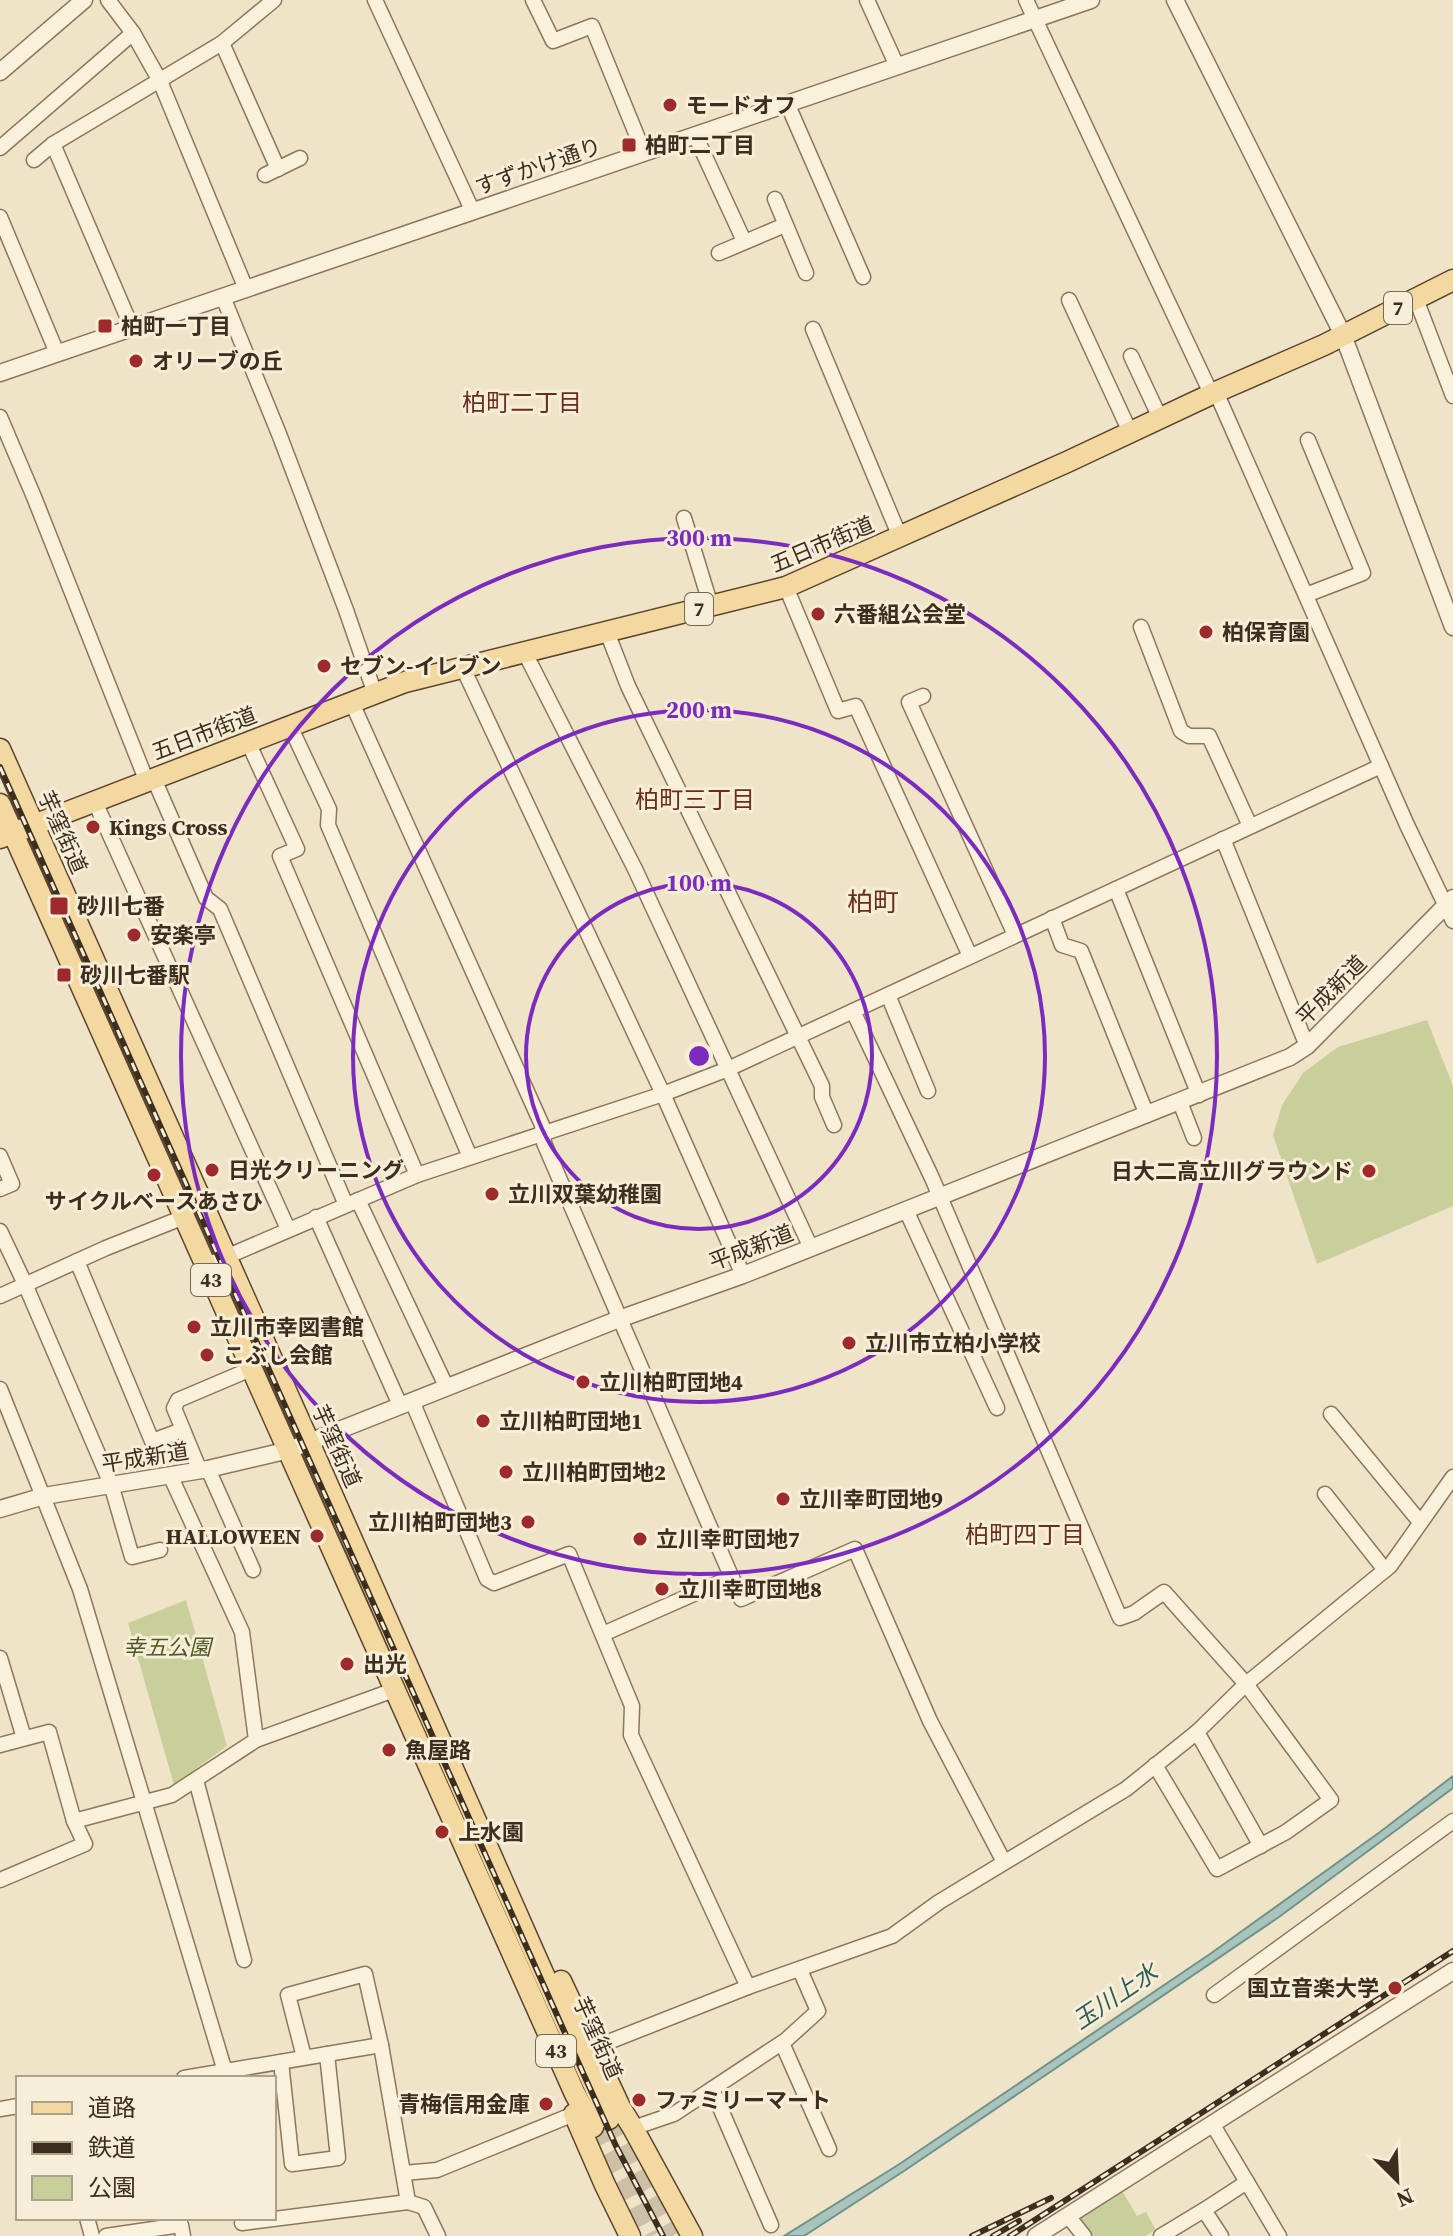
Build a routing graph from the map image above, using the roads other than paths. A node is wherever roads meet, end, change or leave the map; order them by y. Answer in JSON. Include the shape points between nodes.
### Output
{"nodes":[{"id":1,"x":84,"y":0,"type":"edge"},
{"id":2,"x":108,"y":0,"type":"edge"},
{"id":3,"x":274,"y":0,"type":"edge"},
{"id":4,"x":375,"y":0,"type":"edge"},
{"id":5,"x":533,"y":0,"type":"edge"},
{"id":6,"x":867,"y":0,"type":"edge"},
{"id":7,"x":1026,"y":0,"type":"edge"},
{"id":8,"x":1091,"y":0,"type":"edge"},
{"id":9,"x":1175,"y":0,"type":"edge"},
{"id":10,"x":1035,"y":19,"type":"junction"},
{"id":11,"x":133,"y":33,"type":"junction"},
{"id":12,"x":222,"y":43,"type":"junction"},
{"id":13,"x":897,"y":66,"type":"junction"},
{"id":14,"x":0,"y":72,"type":"edge"},
{"id":15,"x":160,"y":81,"type":"junction"},
{"id":16,"x":787,"y":103,"type":"junction"},
{"id":17,"x":695,"y":135,"type":"junction"},
{"id":18,"x":53,"y":144,"type":"junction"},
{"id":19,"x":0,"y":148,"type":"edge"},
{"id":20,"x":644,"y":153,"type":"junction"},
{"id":21,"x":300,"y":158,"type":"dead end"},
{"id":22,"x":34,"y":160,"type":"dead end"},
{"id":23,"x":775,"y":199,"type":"dead end"},
{"id":24,"x":473,"y":212,"type":"junction"},
{"id":25,"x":0,"y":217,"type":"edge"},
{"id":26,"x":785,"y":225,"type":"junction"},
{"id":27,"x":744,"y":241,"type":"junction"},
{"id":28,"x":719,"y":253,"type":"dead end"},
{"id":29,"x":806,"y":273,"type":"dead end"},
{"id":30,"x":863,"y":277,"type":"dead end"},
{"id":31,"x":1453,"y":280,"type":"edge"},
{"id":32,"x":246,"y":289,"type":"junction"},
{"id":33,"x":223,"y":297,"type":"junction"},
{"id":34,"x":1416,"y":299,"type":"junction"},
{"id":35,"x":1069,"y":300,"type":"dead end"},
{"id":36,"x":132,"y":328,"type":"junction"},
{"id":37,"x":813,"y":329,"type":"dead end"},
{"id":38,"x":1343,"y":335,"type":"junction"},
{"id":39,"x":57,"y":353,"type":"junction"},
{"id":40,"x":1131,"y":356,"type":"dead end"},
{"id":41,"x":0,"y":373,"type":"edge"},
{"id":42,"x":1216,"y":392,"type":"junction"},
{"id":43,"x":1453,"y":396,"type":"edge"},
{"id":44,"x":0,"y":417,"type":"edge"},
{"id":45,"x":1160,"y":418,"type":"junction"},
{"id":46,"x":1130,"y":432,"type":"junction"},
{"id":47,"x":1308,"y":440,"type":"dead end"},
{"id":48,"x":684,"y":518,"type":"dead end"},
{"id":49,"x":900,"y":537,"type":"junction"},
{"id":50,"x":786,"y":587,"type":"junction"},
{"id":51,"x":1306,"y":595,"type":"junction"},
{"id":52,"x":711,"y":606,"type":"junction"},
{"id":53,"x":1141,"y":627,"type":"dead end"},
{"id":54,"x":1453,"y":627,"type":"edge"},
{"id":55,"x":607,"y":632,"type":"junction"},
{"id":56,"x":525,"y":653,"type":"junction"},
{"id":57,"x":463,"y":668,"type":"junction"},
{"id":58,"x":375,"y":694,"type":"junction"},
{"id":59,"x":923,"y":696,"type":"dead end"},
{"id":60,"x":352,"y":703,"type":"junction"},
{"id":61,"x":290,"y":726,"type":"junction"},
{"id":62,"x":248,"y":742,"type":"junction"},
{"id":63,"x":0,"y":749,"type":"edge"},
{"id":64,"x":1381,"y":766,"type":"junction"},
{"id":65,"x":151,"y":780,"type":"junction"},
{"id":66,"x":95,"y":802,"type":"junction"},
{"id":67,"x":0,"y":804,"type":"edge"},
{"id":68,"x":33,"y":825,"type":"junction"},
{"id":69,"x":1250,"y":826,"type":"junction"},
{"id":70,"x":6,"y":836,"type":"edge"},
{"id":71,"x":1223,"y":839,"type":"junction"},
{"id":72,"x":1116,"y":889,"type":"junction"},
{"id":73,"x":1450,"y":909,"type":"edge"},
{"id":74,"x":1052,"y":918,"type":"junction"},
{"id":75,"x":1015,"y":935,"type":"junction"},
{"id":76,"x":970,"y":956,"type":"junction"},
{"id":77,"x":888,"y":995,"type":"junction"},
{"id":78,"x":853,"y":1011,"type":"junction"},
{"id":79,"x":798,"y":1036,"type":"junction"},
{"id":80,"x":1307,"y":1046,"type":"junction"},
{"id":81,"x":728,"y":1069,"type":"junction"},
{"id":82,"x":928,"y":1091,"type":"dead end"},
{"id":83,"x":663,"y":1094,"type":"junction"},
{"id":84,"x":1199,"y":1095,"type":"junction"},
{"id":85,"x":1180,"y":1102,"type":"junction"},
{"id":86,"x":1147,"y":1115,"type":"junction"},
{"id":87,"x":834,"y":1125,"type":"dead end"},
{"id":88,"x":543,"y":1133,"type":"junction"},
{"id":89,"x":1194,"y":1138,"type":"dead end"},
{"id":90,"x":0,"y":1156,"type":"edge"},
{"id":91,"x":470,"y":1157,"type":"junction"},
{"id":92,"x":417,"y":1175,"type":"junction"},
{"id":93,"x":0,"y":1189,"type":"edge"},
{"id":94,"x":940,"y":1197,"type":"junction"},
{"id":95,"x":352,"y":1202,"type":"junction"},
{"id":96,"x":906,"y":1210,"type":"junction"},
{"id":97,"x":184,"y":1217,"type":"junction"},
{"id":98,"x":316,"y":1217,"type":"junction"},
{"id":99,"x":288,"y":1229,"type":"junction"},
{"id":100,"x":0,"y":1231,"type":"edge"},
{"id":101,"x":811,"y":1248,"type":"junction"},
{"id":102,"x":226,"y":1256,"type":"junction"},
{"id":103,"x":77,"y":1261,"type":"junction"},
{"id":104,"x":205,"y":1266,"type":"junction"},
{"id":105,"x":743,"y":1275,"type":"junction"},
{"id":106,"x":25,"y":1284,"type":"junction"},
{"id":107,"x":0,"y":1296,"type":"edge"},
{"id":108,"x":619,"y":1319,"type":"junction"},
{"id":109,"x":251,"y":1369,"type":"junction"},
{"id":110,"x":446,"y":1386,"type":"junction"},
{"id":111,"x":0,"y":1389,"type":"edge"},
{"id":112,"x":406,"y":1403,"type":"junction"},
{"id":113,"x":997,"y":1408,"type":"dead end"},
{"id":114,"x":1331,"y":1414,"type":"dead end"},
{"id":115,"x":182,"y":1430,"type":"junction"},
{"id":116,"x":309,"y":1442,"type":"junction"},
{"id":117,"x":289,"y":1450,"type":"junction"},
{"id":118,"x":204,"y":1470,"type":"junction"},
{"id":119,"x":170,"y":1475,"type":"junction"},
{"id":120,"x":1453,"y":1477,"type":"edge"},
{"id":121,"x":111,"y":1484,"type":"junction"},
{"id":122,"x":1325,"y":1494,"type":"dead end"},
{"id":123,"x":44,"y":1496,"type":"junction"},
{"id":124,"x":0,"y":1509,"type":"edge"},
{"id":125,"x":1420,"y":1522,"type":"junction"},
{"id":126,"x":160,"y":1550,"type":"dead end"},
{"id":127,"x":253,"y":1570,"type":"dead end"},
{"id":128,"x":1385,"y":1570,"type":"junction"},
{"id":129,"x":732,"y":1577,"type":"junction"},
{"id":130,"x":603,"y":1634,"type":"junction"},
{"id":131,"x":0,"y":1658,"type":"edge"},
{"id":132,"x":1246,"y":1684,"type":"junction"},
{"id":133,"x":394,"y":1690,"type":"junction"},
{"id":134,"x":1197,"y":1732,"type":"junction"},
{"id":135,"x":24,"y":1738,"type":"junction"},
{"id":136,"x":256,"y":1740,"type":"junction"},
{"id":137,"x":0,"y":1745,"type":"edge"},
{"id":138,"x":1155,"y":1765,"type":"junction"},
{"id":139,"x":196,"y":1780,"type":"junction"},
{"id":140,"x":144,"y":1803,"type":"junction"},
{"id":141,"x":74,"y":1821,"type":"junction"},
{"id":142,"x":1453,"y":1821,"type":"edge"},
{"id":143,"x":1261,"y":1846,"type":"junction"},
{"id":144,"x":1004,"y":1862,"type":"junction"},
{"id":145,"x":491,"y":1879,"type":"junction"},
{"id":146,"x":0,"y":1880,"type":"edge"},
{"id":147,"x":244,"y":1960,"type":"dead end"},
{"id":148,"x":800,"y":1970,"type":"junction"},
{"id":149,"x":1453,"y":1971,"type":"edge"},
{"id":150,"x":748,"y":1987,"type":"junction"},
{"id":151,"x":1214,"y":1995,"type":"dead end"},
{"id":152,"x":782,"y":2043,"type":"junction"},
{"id":153,"x":381,"y":2045,"type":"junction"},
{"id":154,"x":593,"y":2048,"type":"junction"},
{"id":155,"x":327,"y":2054,"type":"junction"},
{"id":156,"x":304,"y":2057,"type":"junction"},
{"id":157,"x":281,"y":2062,"type":"junction"},
{"id":158,"x":226,"y":2074,"type":"edge"},
{"id":159,"x":205,"y":2076,"type":"edge"},
{"id":160,"x":712,"y":2089,"type":"junction"},
{"id":161,"x":574,"y":2114,"type":"junction"},
{"id":162,"x":601,"y":2123,"type":"tunnel mouth"},
{"id":163,"x":1213,"y":2125,"type":"junction"},
{"id":164,"x":633,"y":2128,"type":"junction"},
{"id":165,"x":829,"y":2149,"type":"dead end"},
{"id":166,"x":404,"y":2173,"type":"junction"},
{"id":167,"x":1247,"y":2182,"type":"junction"},
{"id":168,"x":408,"y":2202,"type":"junction"},
{"id":169,"x":1204,"y":2210,"type":"junction"},
{"id":170,"x":1068,"y":2216,"type":"junction"},
{"id":171,"x":771,"y":2225,"type":"dead end"},
{"id":172,"x":242,"y":2226,"type":"edge"},
{"id":173,"x":139,"y":2228,"type":"edge"},
{"id":174,"x":106,"y":2236,"type":"edge"},
{"id":175,"x":183,"y":2236,"type":"edge"},
{"id":176,"x":438,"y":2236,"type":"edge"},
{"id":177,"x":630,"y":2236,"type":"edge"},
{"id":178,"x":692,"y":2236,"type":"edge"},
{"id":179,"x":1036,"y":2236,"type":"edge"},
{"id":180,"x":1084,"y":2236,"type":"edge"},
{"id":181,"x":1161,"y":2236,"type":"edge"},
{"id":182,"x":1221,"y":2236,"type":"edge"},
{"id":183,"x":1279,"y":2236,"type":"edge"}],
"edges":[{"from":1,"to":14,"type":"street"},
{"from":2,"to":11,"type":"street"},
{"from":3,"to":12,"type":"street"},
{"from":4,"to":24,"type":"street"},
{"from":5,"to":20,"type":"street","via":[[553,41],[592,26]]},
{"from":6,"to":13,"type":"street"},
{"from":7,"to":10,"type":"street"},
{"from":8,"to":10,"type":"street","name":"すずかけ通り"},
{"from":9,"to":38,"type":"street"},
{"from":10,"to":13,"type":"street","name":"すずかけ通り"},
{"from":10,"to":42,"type":"street","via":[[1208,387]]},
{"from":11,"to":15,"type":"street"},
{"from":11,"to":19,"type":"street"},
{"from":12,"to":15,"type":"street"},
{"from":12,"to":21,"type":"street","via":[[272,172]]},
{"from":13,"to":16,"type":"street","name":"すずかけ通り"},
{"from":15,"to":18,"type":"street"},
{"from":15,"to":32,"type":"street"},
{"from":16,"to":17,"type":"street","name":"すずかけ通り"},
{"from":16,"to":30,"type":"street"},
{"from":17,"to":20,"type":"street","name":"すずかけ通り"},
{"from":17,"to":27,"type":"street"},
{"from":18,"to":22,"type":"street"},
{"from":18,"to":36,"type":"street"},
{"from":20,"to":24,"type":"street","name":"すずかけ通り"},
{"from":23,"to":26,"type":"street"},
{"from":24,"to":32,"type":"street","name":"すずかけ通り"},
{"from":25,"to":39,"type":"street"},
{"from":26,"to":27,"type":"street"},
{"from":26,"to":29,"type":"street"},
{"from":27,"to":28,"type":"street"},
{"from":31,"to":34,"type":"main road","name":"五日市街道","number":"7"},
{"from":32,"to":33,"type":"street","name":"すずかけ通り"},
{"from":33,"to":36,"type":"street","name":"すずかけ通り"},
{"from":33,"to":58,"type":"street"},
{"from":34,"to":38,"type":"main road","name":"五日市街道","number":"7"},
{"from":34,"to":43,"type":"street"},
{"from":35,"to":46,"type":"street"},
{"from":36,"to":39,"type":"street","name":"すずかけ通り"},
{"from":37,"to":49,"type":"street"},
{"from":38,"to":42,"type":"main road","name":"五日市街道","number":"7"},
{"from":38,"to":54,"type":"street"},
{"from":39,"to":41,"type":"street","name":"すずかけ通り"},
{"from":40,"to":45,"type":"street"},
{"from":42,"to":45,"type":"main road","name":"五日市街道","number":"7"},
{"from":42,"to":51,"type":"street"},
{"from":44,"to":65,"type":"street"},
{"from":45,"to":46,"type":"main road","name":"五日市街道","number":"7"},
{"from":46,"to":49,"type":"main road","name":"五日市街道","number":"7"},
{"from":47,"to":51,"type":"street","via":[[1363,573]]},
{"from":48,"to":52,"type":"street"},
{"from":49,"to":50,"type":"main road","name":"五日市街道","number":"7"},
{"from":50,"to":52,"type":"main road","name":"五日市街道","number":"7"},
{"from":50,"to":76,"type":"street","via":[[838,711],[856,706]]},
{"from":51,"to":64,"type":"street"},
{"from":52,"to":55,"type":"main road","name":"五日市街道","number":"7"},
{"from":53,"to":69,"type":"street","via":[[1181,731],[1209,736]]},
{"from":55,"to":56,"type":"main road","name":"五日市街道","number":"7"},
{"from":55,"to":79,"type":"street","via":[[628,686]]},
{"from":56,"to":57,"type":"main road","name":"五日市街道","number":"7"},
{"from":56,"to":81,"type":"street","via":[[635,869]]},
{"from":57,"to":58,"type":"main road","name":"五日市街道","number":"7"},
{"from":57,"to":83,"type":"street"},
{"from":58,"to":60,"type":"main road","name":"五日市街道","number":"7"},
{"from":59,"to":75,"type":"street","via":[[909,702]]},
{"from":60,"to":61,"type":"main road","name":"五日市街道","number":"7"},
{"from":60,"to":88,"type":"street"},
{"from":61,"to":62,"type":"main road","name":"五日市街道","number":"7"},
{"from":61,"to":91,"type":"street","via":[[329,809],[328,825]]},
{"from":62,"to":65,"type":"main road","name":"五日市街道","number":"7"},
{"from":62,"to":92,"type":"street","via":[[297,849],[280,856]]},
{"from":63,"to":68,"type":"main road","name":"芋窪街道","number":"43"},
{"from":64,"to":69,"type":"street"},
{"from":64,"to":73,"type":"street"},
{"from":65,"to":66,"type":"main road","name":"五日市街道","number":"7"},
{"from":65,"to":95,"type":"street","via":[[206,898],[220,909]]},
{"from":66,"to":68,"type":"main road","name":"五日市街道","number":"7"},
{"from":66,"to":99,"type":"street"},
{"from":67,"to":70,"type":"main road","name":"芋窪街道","number":"43"},
{"from":68,"to":70,"type":"main road","name":"五日市街道","number":"7"},
{"from":68,"to":102,"type":"main road","name":"芋窪街道","number":"43"},
{"from":69,"to":71,"type":"street"},
{"from":70,"to":97,"type":"main road","name":"芋窪街道","number":"43"},
{"from":71,"to":72,"type":"street"},
{"from":71,"to":80,"type":"street"},
{"from":72,"to":74,"type":"street"},
{"from":72,"to":84,"type":"street"},
{"from":73,"to":80,"type":"street","name":"平成新道"},
{"from":74,"to":75,"type":"street"},
{"from":74,"to":86,"type":"street","via":[[1062,945],[1081,951]]},
{"from":75,"to":76,"type":"street"},
{"from":76,"to":77,"type":"street"},
{"from":77,"to":78,"type":"street"},
{"from":77,"to":82,"type":"street"},
{"from":78,"to":79,"type":"street"},
{"from":78,"to":94,"type":"street"},
{"from":79,"to":81,"type":"street"},
{"from":79,"to":87,"type":"street"},
{"from":80,"to":84,"type":"street","name":"平成新道"},
{"from":81,"to":83,"type":"street"},
{"from":81,"to":101,"type":"street"},
{"from":83,"to":88,"type":"street"},
{"from":83,"to":105,"type":"street"},
{"from":84,"to":85,"type":"street","name":"平成新道"},
{"from":85,"to":86,"type":"street","name":"平成新道"},
{"from":85,"to":89,"type":"street"},
{"from":86,"to":94,"type":"street","name":"平成新道"},
{"from":88,"to":91,"type":"street"},
{"from":88,"to":108,"type":"street"},
{"from":90,"to":93,"type":"street","via":[[12,1184]]},
{"from":91,"to":92,"type":"street"},
{"from":92,"to":95,"type":"street"},
{"from":94,"to":96,"type":"street","name":"平成新道"},
{"from":94,"to":132,"type":"street","via":[[1120,1618],[1164,1592]]},
{"from":95,"to":98,"type":"street"},
{"from":95,"to":110,"type":"street"},
{"from":96,"to":101,"type":"street","name":"平成新道"},
{"from":96,"to":113,"type":"street"},
{"from":97,"to":103,"type":"street"},
{"from":97,"to":104,"type":"main road","name":"芋窪街道","number":"43"},
{"from":98,"to":99,"type":"street"},
{"from":98,"to":112,"type":"street"},
{"from":99,"to":102,"type":"street"},
{"from":100,"to":106,"type":"street"},
{"from":101,"to":105,"type":"street","name":"平成新道"},
{"from":102,"to":104,"type":"street"},
{"from":102,"to":116,"type":"main road","name":"芋窪街道","number":"43"},
{"from":103,"to":106,"type":"street"},
{"from":103,"to":115,"type":"street","via":[[152,1441]]},
{"from":104,"to":109,"type":"main road","name":"芋窪街道","number":"43"},
{"from":105,"to":108,"type":"street","name":"平成新道"},
{"from":106,"to":107,"type":"street"},
{"from":106,"to":121,"type":"street"},
{"from":108,"to":110,"type":"street","name":"平成新道"},
{"from":108,"to":129,"type":"street"},
{"from":109,"to":115,"type":"street","via":[[178,1400],[174,1408]]},
{"from":109,"to":117,"type":"main road","name":"芋窪街道","number":"43"},
{"from":110,"to":112,"type":"street","name":"平成新道"},
{"from":111,"to":123,"type":"street"},
{"from":112,"to":116,"type":"street","name":"平成新道"},
{"from":112,"to":130,"type":"street","via":[[487,1579],[494,1583],[569,1554]]},
{"from":114,"to":125,"type":"street"},
{"from":115,"to":118,"type":"street"},
{"from":116,"to":117,"type":"street","name":"平成新道"},
{"from":116,"to":145,"type":"main road","name":"芋窪街道","number":"43"},
{"from":117,"to":118,"type":"street","name":"平成新道"},
{"from":117,"to":133,"type":"main road","name":"芋窪街道","number":"43"},
{"from":118,"to":119,"type":"street","name":"平成新道"},
{"from":118,"to":127,"type":"street"},
{"from":119,"to":121,"type":"street","name":"平成新道"},
{"from":119,"to":136,"type":"street","via":[[242,1632]]},
{"from":120,"to":125,"type":"street"},
{"from":121,"to":123,"type":"street","name":"平成新道"},
{"from":121,"to":126,"type":"street","via":[[132,1557]]},
{"from":122,"to":128,"type":"street"},
{"from":123,"to":124,"type":"street","name":"平成新道"},
{"from":123,"to":140,"type":"street","via":[[80,1589]]},
{"from":125,"to":128,"type":"street"},
{"from":128,"to":132,"type":"street"},
{"from":129,"to":130,"type":"street"},
{"from":129,"to":144,"type":"street","via":[[741,1599],[855,1549],[930,1721]]},
{"from":130,"to":150,"type":"street","via":[[632,1706],[631,1735]]},
{"from":131,"to":135,"type":"street"},
{"from":132,"to":134,"type":"street"},
{"from":132,"to":143,"type":"street","via":[[1331,1800]]},
{"from":133,"to":136,"type":"street"},
{"from":133,"to":145,"type":"main road","name":"芋窪街道","number":"43"},
{"from":134,"to":138,"type":"street"},
{"from":134,"to":143,"type":"street"},
{"from":135,"to":137,"type":"street"},
{"from":135,"to":141,"type":"street","via":[[49,1732]]},
{"from":136,"to":139,"type":"street"},
{"from":138,"to":143,"type":"street","via":[[1217,1869]]},
{"from":138,"to":144,"type":"street","via":[[1126,1789]]},
{"from":139,"to":140,"type":"street","via":[[172,1795]]},
{"from":139,"to":147,"type":"street"},
{"from":140,"to":141,"type":"street"},
{"from":140,"to":158,"type":"street"},
{"from":141,"to":146,"type":"street","via":[[85,1844]]},
{"from":142,"to":151,"type":"street"},
{"from":144,"to":148,"type":"street","via":[[892,1936]]},
{"from":145,"to":154,"type":"main road","via":[[554,1967]]},
{"from":145,"to":161,"type":"main road","via":[[512,1977]]},
{"from":145,"to":162,"type":"main road","name":"芋窪街道","number":"43","via":[[575,2094]]},
{"from":148,"to":150,"type":"street"},
{"from":148,"to":152,"type":"street","via":[[818,2011]]},
{"from":149,"to":163,"type":"street"},
{"from":150,"to":154,"type":"street"},
{"from":152,"to":160,"type":"street"},
{"from":152,"to":165,"type":"street"},
{"from":153,"to":155,"type":"street"},
{"from":153,"to":156,"type":"street","via":[[365,1974],[288,1995]]},
{"from":153,"to":166,"type":"street"},
{"from":154,"to":164,"type":"main road"},
{"from":155,"to":156,"type":"street"},
{"from":155,"to":157,"type":"street","via":[[338,2158],[292,2164]]},
{"from":156,"to":157,"type":"street"},
{"from":157,"to":158,"type":"street"},
{"from":158,"to":159,"type":"street"},
{"from":160,"to":164,"type":"street","via":[[674,2114]]},
{"from":160,"to":171,"type":"street"},
{"from":161,"to":166,"type":"street","via":[[437,2170]]},
{"from":161,"to":177,"type":"main road"},
{"from":163,"to":167,"type":"street"},
{"from":163,"to":170,"type":"street"},
{"from":164,"to":178,"type":"main road"},
{"from":166,"to":168,"type":"street"},
{"from":167,"to":169,"type":"street"},
{"from":167,"to":183,"type":"street"},
{"from":168,"to":172,"type":"street"},
{"from":168,"to":176,"type":"street","via":[[424,2207]]},
{"from":169,"to":181,"type":"street"},
{"from":169,"to":182,"type":"street"},
{"from":170,"to":179,"type":"street"},
{"from":170,"to":180,"type":"street"},
{"from":173,"to":174,"type":"street"},
{"from":173,"to":175,"type":"street","via":[[181,2225]]}]}
